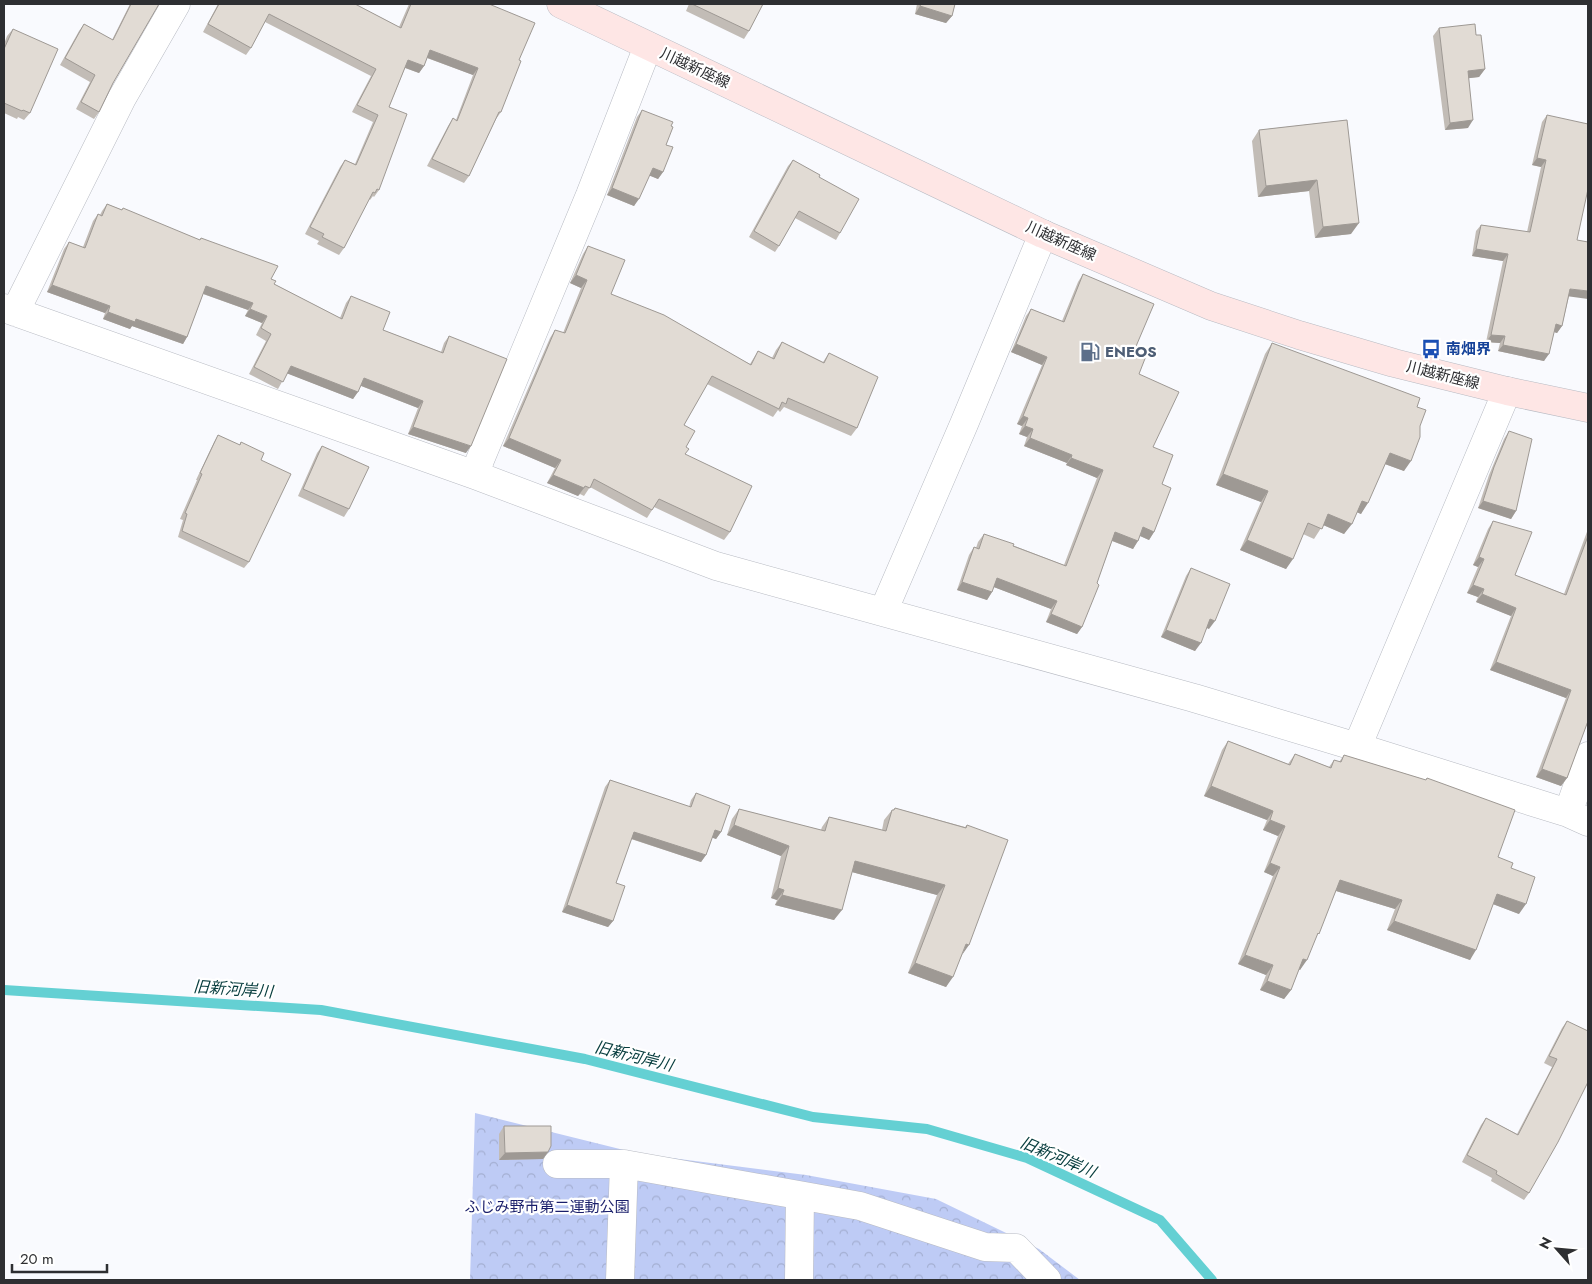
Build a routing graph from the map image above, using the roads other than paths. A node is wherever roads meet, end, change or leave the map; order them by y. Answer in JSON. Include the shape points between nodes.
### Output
{"nodes":[{"id":1,"x":176,"y":4,"type":"edge"},
{"id":2,"x":561,"y":4,"type":"edge"},
{"id":3,"x":648,"y":46,"type":"junction"},
{"id":4,"x":1043,"y":234,"type":"junction"},
{"id":5,"x":9,"y":310,"type":"edge"},
{"id":6,"x":1507,"y":391,"type":"junction"},
{"id":7,"x":1588,"y":408,"type":"edge"},
{"id":8,"x":476,"y":475,"type":"junction"},
{"id":9,"x":884,"y":612,"type":"junction"},
{"id":10,"x":1357,"y":746,"type":"junction"},
{"id":11,"x":1588,"y":756,"type":"edge"},
{"id":12,"x":1578,"y":818,"type":"edge"},
{"id":13,"x":558,"y":1164,"type":"dead end"},
{"id":14,"x":624,"y":1164,"type":"junction"},
{"id":15,"x":800,"y":1196,"type":"junction"},
{"id":16,"x":620,"y":1280,"type":"edge"},
{"id":17,"x":799,"y":1280,"type":"edge"},
{"id":18,"x":1047,"y":1280,"type":"edge"}],
"edges":[{"from":1,"to":5,"type":"street"},
{"from":2,"to":3,"type":"main road","name":"川越新座線"},
{"from":3,"to":4,"type":"main road","name":"川越新座線"},
{"from":3,"to":8,"type":"street"},
{"from":4,"to":6,"type":"main road","name":"川越新座線","via":[[1210,306],[1394,363]]},
{"from":4,"to":9,"type":"street"},
{"from":5,"to":8,"type":"street"},
{"from":6,"to":7,"type":"main road","name":"川越新座線"},
{"from":6,"to":10,"type":"street"},
{"from":8,"to":9,"type":"street","via":[[716,566]]},
{"from":9,"to":10,"type":"street"},
{"from":10,"to":12,"type":"street"},
{"from":11,"to":12,"type":"street"},
{"from":13,"to":14,"type":"street"},
{"from":14,"to":15,"type":"street"},
{"from":14,"to":16,"type":"street"},
{"from":15,"to":17,"type":"street"},
{"from":15,"to":18,"type":"street","via":[[860,1206],[985,1247],[1016,1248]]}]}
